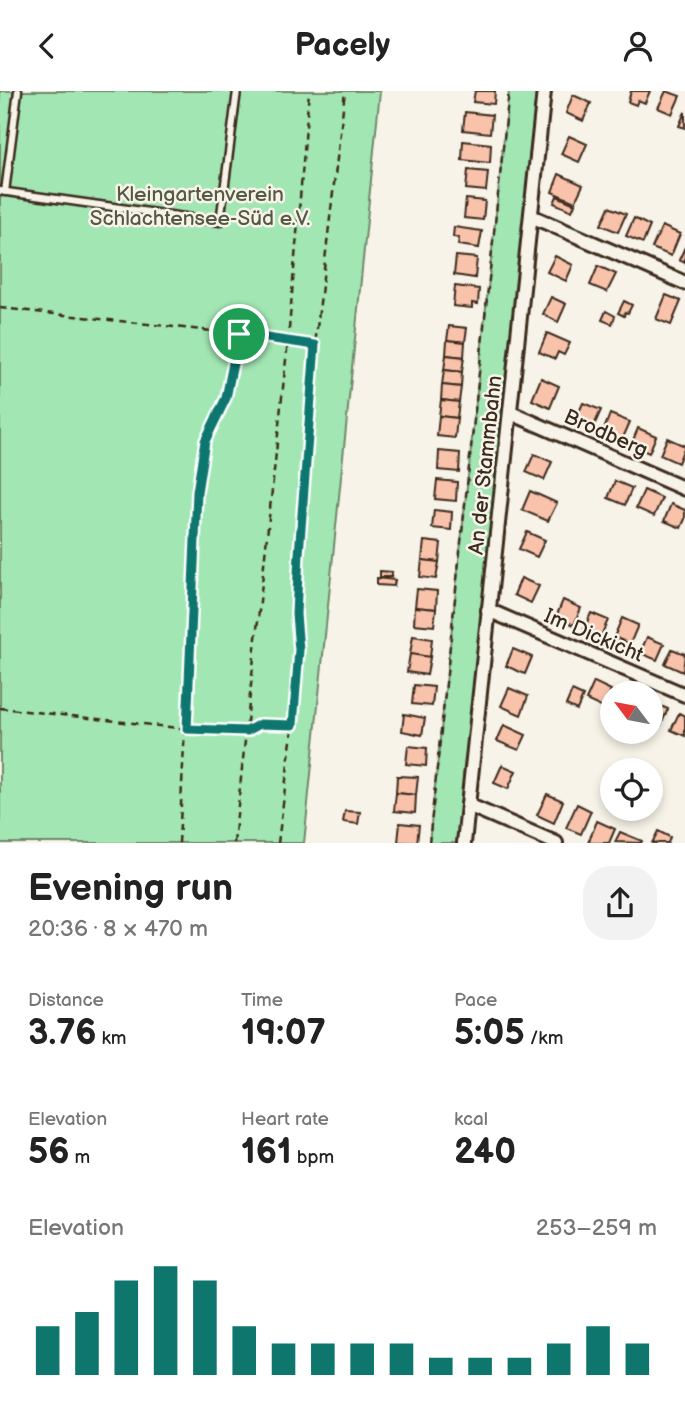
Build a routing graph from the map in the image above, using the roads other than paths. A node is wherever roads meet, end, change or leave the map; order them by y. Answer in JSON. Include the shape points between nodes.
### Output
{"nodes":[{"id":1,"x":18,"y":91,"type":"edge"},
{"id":2,"x":237,"y":91,"type":"edge"},
{"id":3,"x":544,"y":91,"type":"edge"},
{"id":4,"x":3,"y":192,"type":"edge"},
{"id":5,"x":531,"y":216,"type":"junction"},
{"id":6,"x":685,"y":283,"type":"edge"},
{"id":7,"x":511,"y":413,"type":"junction"},
{"id":8,"x":685,"y":489,"type":"edge"},
{"id":9,"x":488,"y":610,"type":"junction"},
{"id":10,"x":685,"y":695,"type":"edge"},
{"id":11,"x":468,"y":805,"type":"junction"},
{"id":12,"x":464,"y":843,"type":"edge"},
{"id":13,"x":556,"y":843,"type":"edge"}],
"edges":[{"from":1,"to":4,"type":"lane"},
{"from":2,"to":4,"type":"lane","via":[[220,222]]},
{"from":3,"to":5,"type":"street","name":"An der Stammbahn"},
{"from":5,"to":6,"type":"street"},
{"from":5,"to":7,"type":"street","name":"An der Stammbahn"},
{"from":7,"to":8,"type":"street","name":"Brodberg"},
{"from":7,"to":9,"type":"street","name":"An der Stammbahn"},
{"from":9,"to":10,"type":"street","name":"Im Dickicht"},
{"from":9,"to":11,"type":"street","name":"An der Stammbahn"},
{"from":11,"to":12,"type":"street","name":"An der Stammbahn"},
{"from":11,"to":13,"type":"street"}]}
